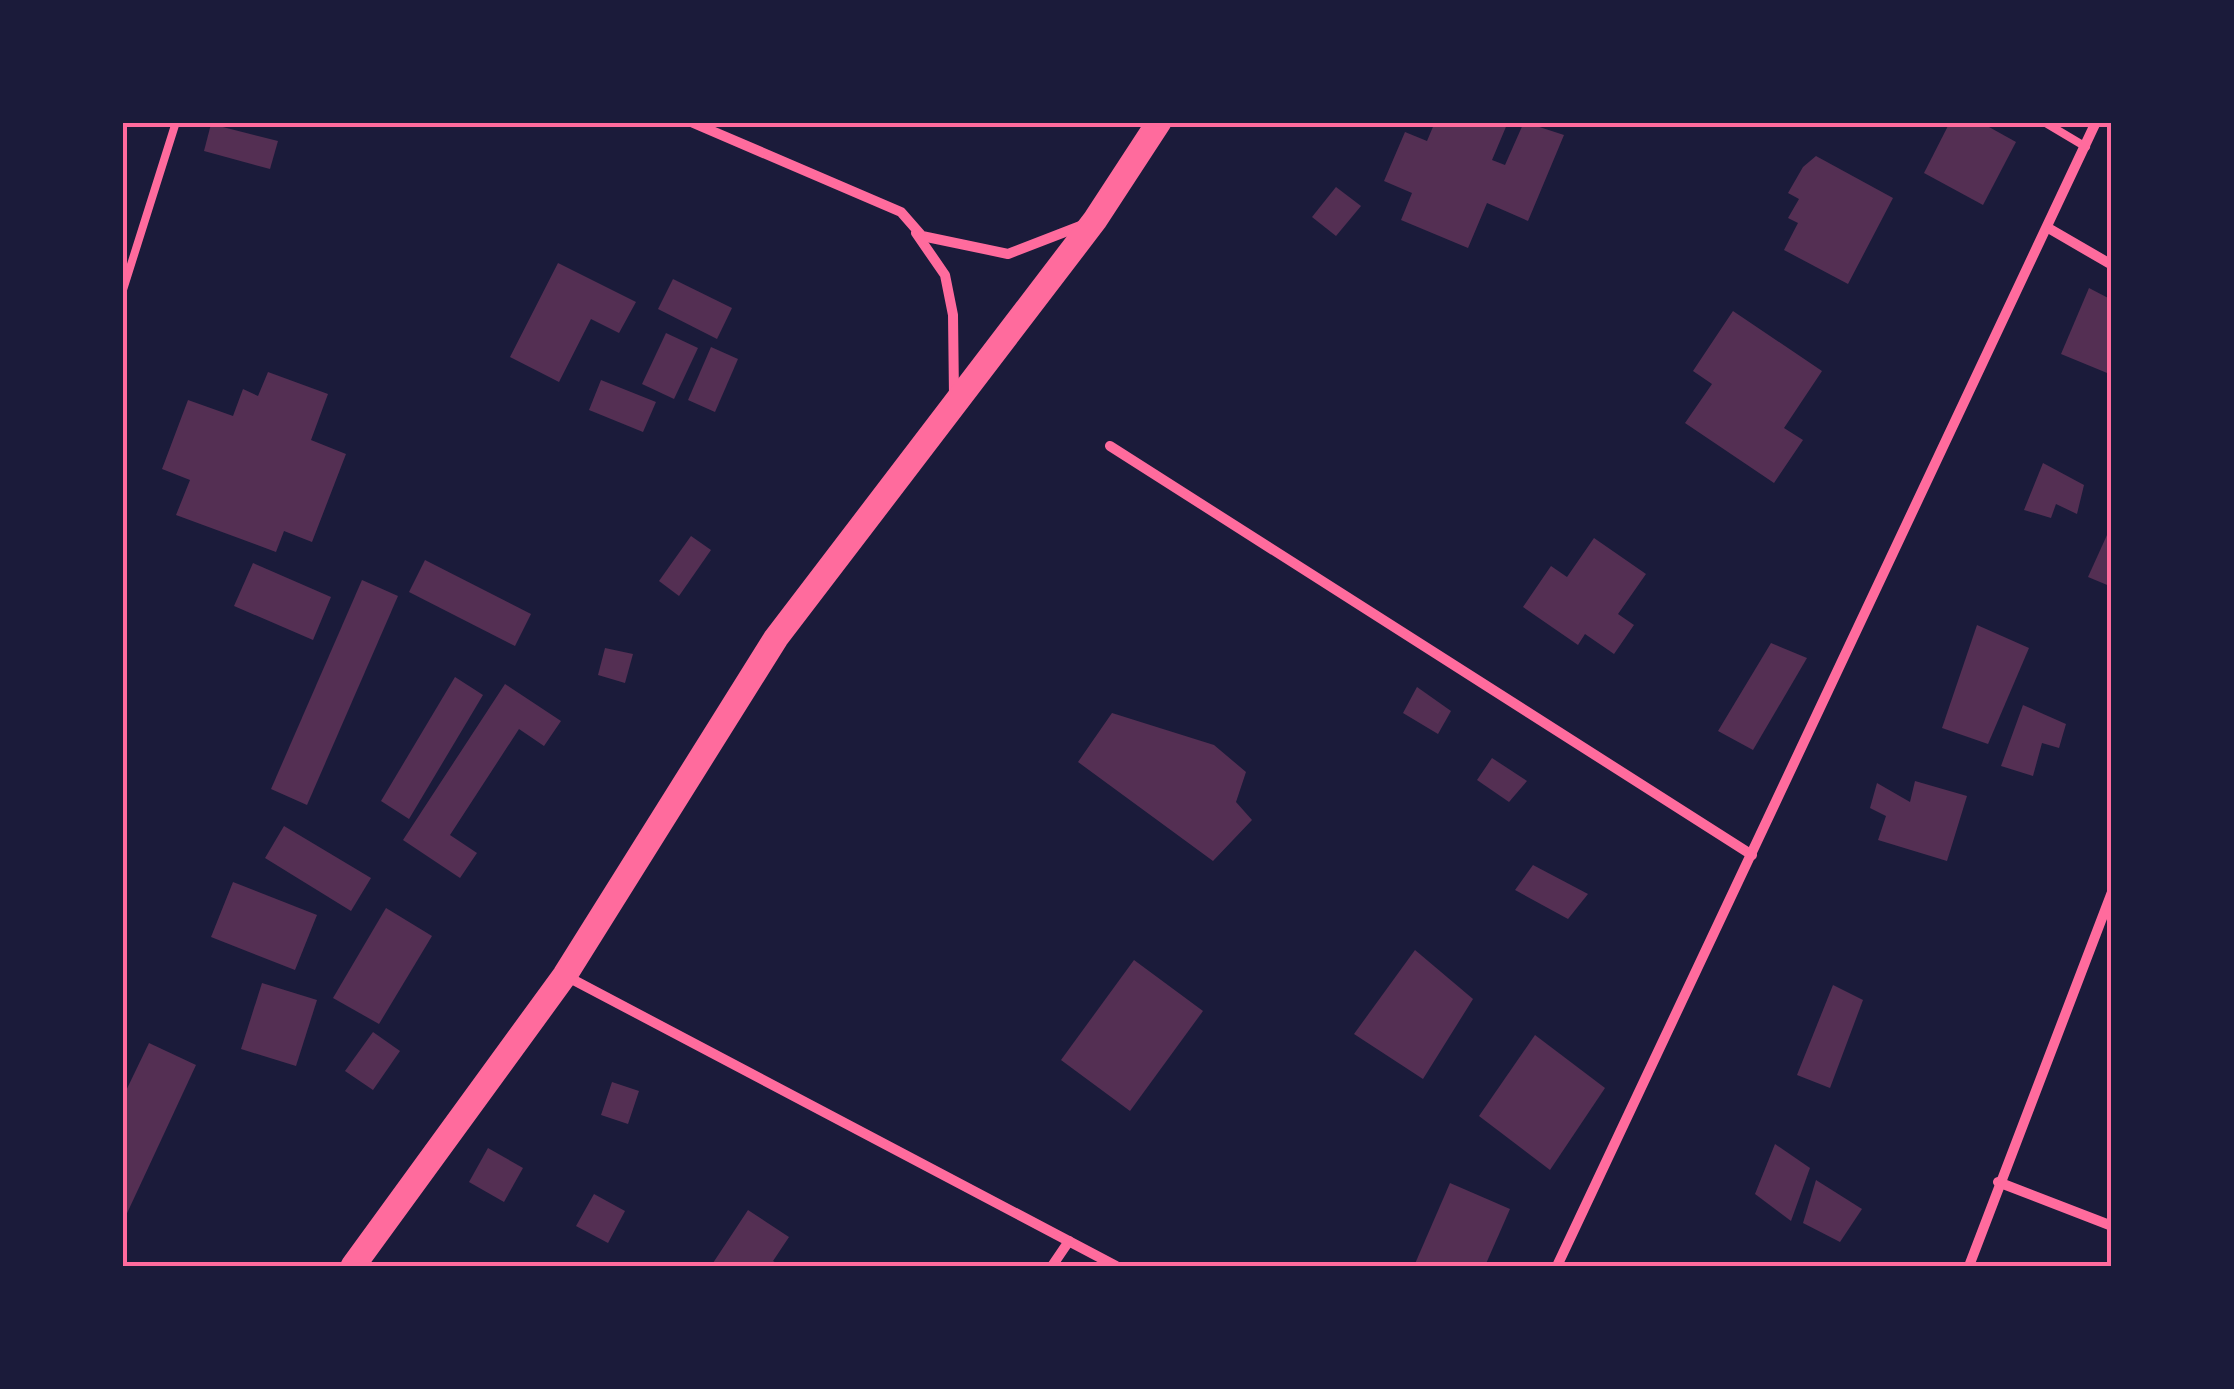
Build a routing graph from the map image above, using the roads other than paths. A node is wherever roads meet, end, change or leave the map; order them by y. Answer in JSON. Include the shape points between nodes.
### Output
{"nodes":[{"id":1,"x":176,"y":122,"type":"edge"},
{"id":2,"x":691,"y":122,"type":"edge"},
{"id":3,"x":1159,"y":122,"type":"edge"},
{"id":4,"x":2044,"y":122,"type":"edge"},
{"id":5,"x":2096,"y":122,"type":"edge"},
{"id":6,"x":2086,"y":146,"type":"junction"},
{"id":7,"x":902,"y":212,"type":"junction"},
{"id":8,"x":1095,"y":220,"type":"junction"},
{"id":9,"x":2050,"y":229,"type":"junction"},
{"id":10,"x":2112,"y":265,"type":"edge"},
{"id":11,"x":122,"y":294,"type":"edge"},
{"id":12,"x":955,"y":405,"type":"junction"},
{"id":13,"x":1110,"y":446,"type":"dead end"},
{"id":14,"x":1752,"y":855,"type":"junction"},
{"id":15,"x":2112,"y":892,"type":"edge"},
{"id":16,"x":565,"y":975,"type":"junction"},
{"id":17,"x":1998,"y":1182,"type":"junction"},
{"id":18,"x":2112,"y":1226,"type":"edge"},
{"id":19,"x":1068,"y":1241,"type":"junction"},
{"id":20,"x":353,"y":1266,"type":"edge"},
{"id":21,"x":1052,"y":1266,"type":"edge"},
{"id":22,"x":1116,"y":1266,"type":"edge"},
{"id":23,"x":1557,"y":1266,"type":"edge"},
{"id":24,"x":1970,"y":1266,"type":"edge"}],
"edges":[{"from":1,"to":11,"type":"lane"},
{"from":2,"to":7,"type":"street"},
{"from":3,"to":8,"type":"main road"},
{"from":4,"to":6,"type":"lane"},
{"from":5,"to":6,"type":"street"},
{"from":6,"to":9,"type":"street"},
{"from":7,"to":8,"type":"street","via":[[922,236],[1008,254]]},
{"from":7,"to":12,"type":"street","via":[[946,274]]},
{"from":8,"to":12,"type":"main road"},
{"from":9,"to":10,"type":"street"},
{"from":9,"to":14,"type":"street"},
{"from":12,"to":16,"type":"main road","via":[[776,638]]},
{"from":13,"to":14,"type":"street"},
{"from":14,"to":23,"type":"street"},
{"from":15,"to":17,"type":"street"},
{"from":16,"to":19,"type":"street"},
{"from":16,"to":20,"type":"main road"},
{"from":17,"to":18,"type":"street"},
{"from":17,"to":24,"type":"street"},
{"from":19,"to":21,"type":"street"},
{"from":19,"to":22,"type":"street"}]}
